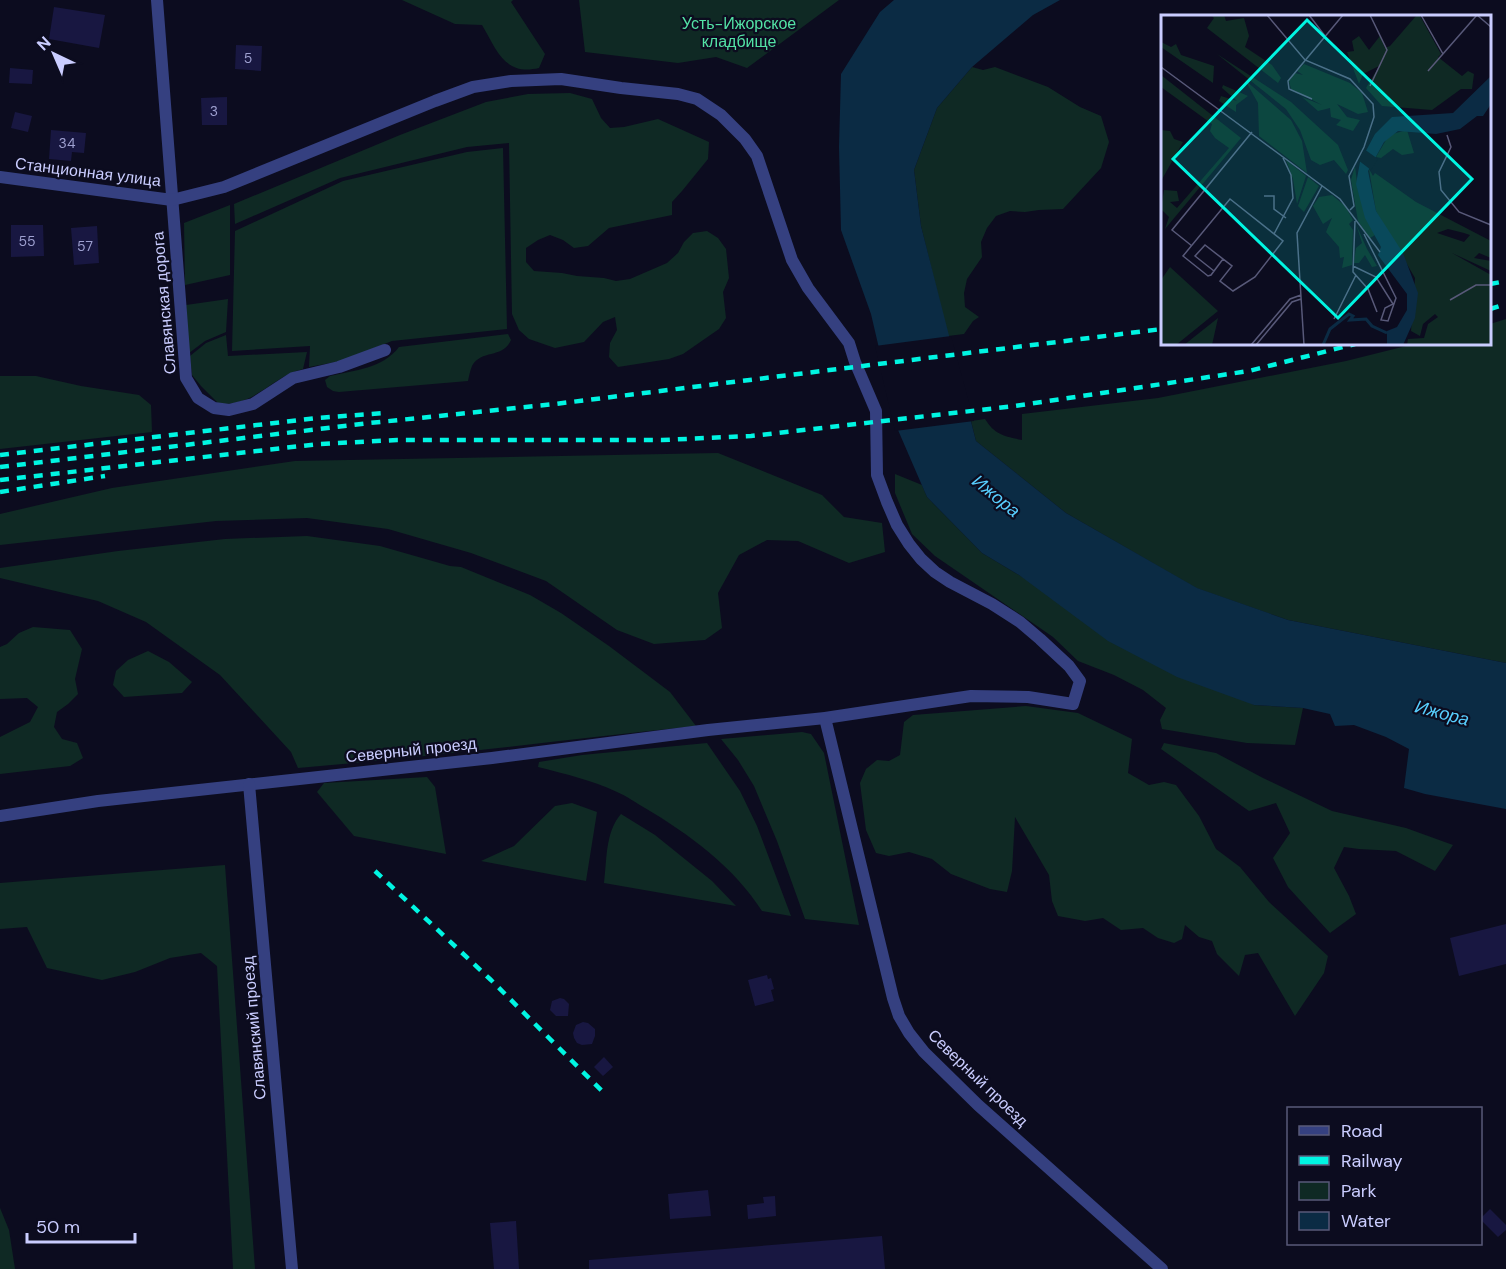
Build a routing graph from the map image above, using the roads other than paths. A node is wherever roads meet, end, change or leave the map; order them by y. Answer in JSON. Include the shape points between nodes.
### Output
{"nodes":[{"id":1,"x":158,"y":0,"type":"edge"},
{"id":2,"x":0,"y":177,"type":"edge"},
{"id":3,"x":172,"y":200,"type":"junction"},
{"id":4,"x":385,"y":350,"type":"dead end"},
{"id":5,"x":825,"y":718,"type":"junction"},
{"id":6,"x":249,"y":784,"type":"junction"},
{"id":7,"x":0,"y":816,"type":"edge"},
{"id":8,"x":292,"y":1269,"type":"edge"},
{"id":9,"x":1162,"y":1269,"type":"edge"}],
"edges":[{"from":1,"to":3,"type":"street","name":"Славянская дорога"},
{"from":2,"to":3,"type":"street","name":"Станционная улица"},
{"from":3,"to":4,"type":"street","name":"Славянская дорога","via":[[186,378],[198,398],[214,408],[229,410],[253,404],[293,378]]},
{"from":3,"to":5,"type":"street","name":"Северный проезд","via":[[224,187],[473,87],[511,81],[561,79],[678,94],[697,99],[722,115],[758,156],[792,260],[849,343],[876,411],[877,474],[890,510],[909,544],[935,572],[1020,622],[1080,681],[1073,704],[1028,696],[971,696]]},
{"from":5,"to":6,"type":"street","name":"Северный проезд"},
{"from":5,"to":9,"type":"street","name":"Северный проезд","via":[[893,998],[909,1033],[978,1105]]},
{"from":6,"to":7,"type":"street","name":"Северный проезд"},
{"from":6,"to":8,"type":"street","name":"Славянский проезд"}]}
